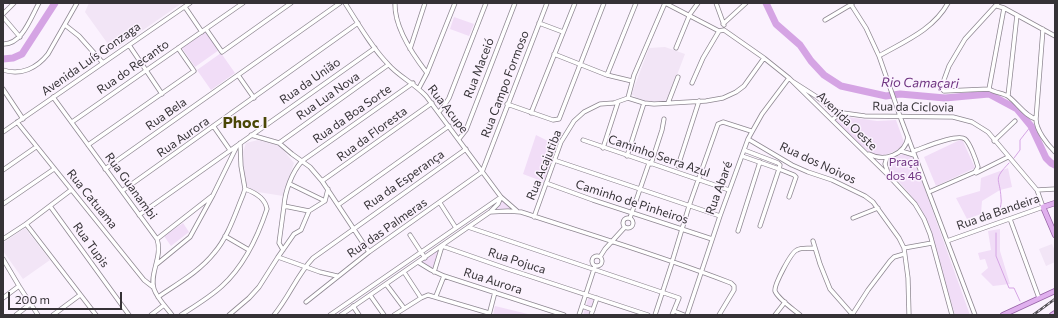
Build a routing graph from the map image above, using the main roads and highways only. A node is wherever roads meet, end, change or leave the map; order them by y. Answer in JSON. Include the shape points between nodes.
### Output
{"nodes":[{"id":1,"x":1055,"y":203,"type":"edge"},
{"id":2,"x":1055,"y":235,"type":"edge"},
{"id":3,"x":1055,"y":291,"type":"edge"},
{"id":4,"x":1055,"y":313,"type":"edge"},
{"id":5,"x":1006,"y":314,"type":"edge"},
{"id":6,"x":1052,"y":315,"type":"edge"}],
"edges":[{"from":1,"to":2,"type":"main road","name":"Rua da Bandeira","via":[[1043,207]]},
{"from":3,"to":5,"type":"main road"},
{"from":4,"to":6,"type":"main road"}]}
